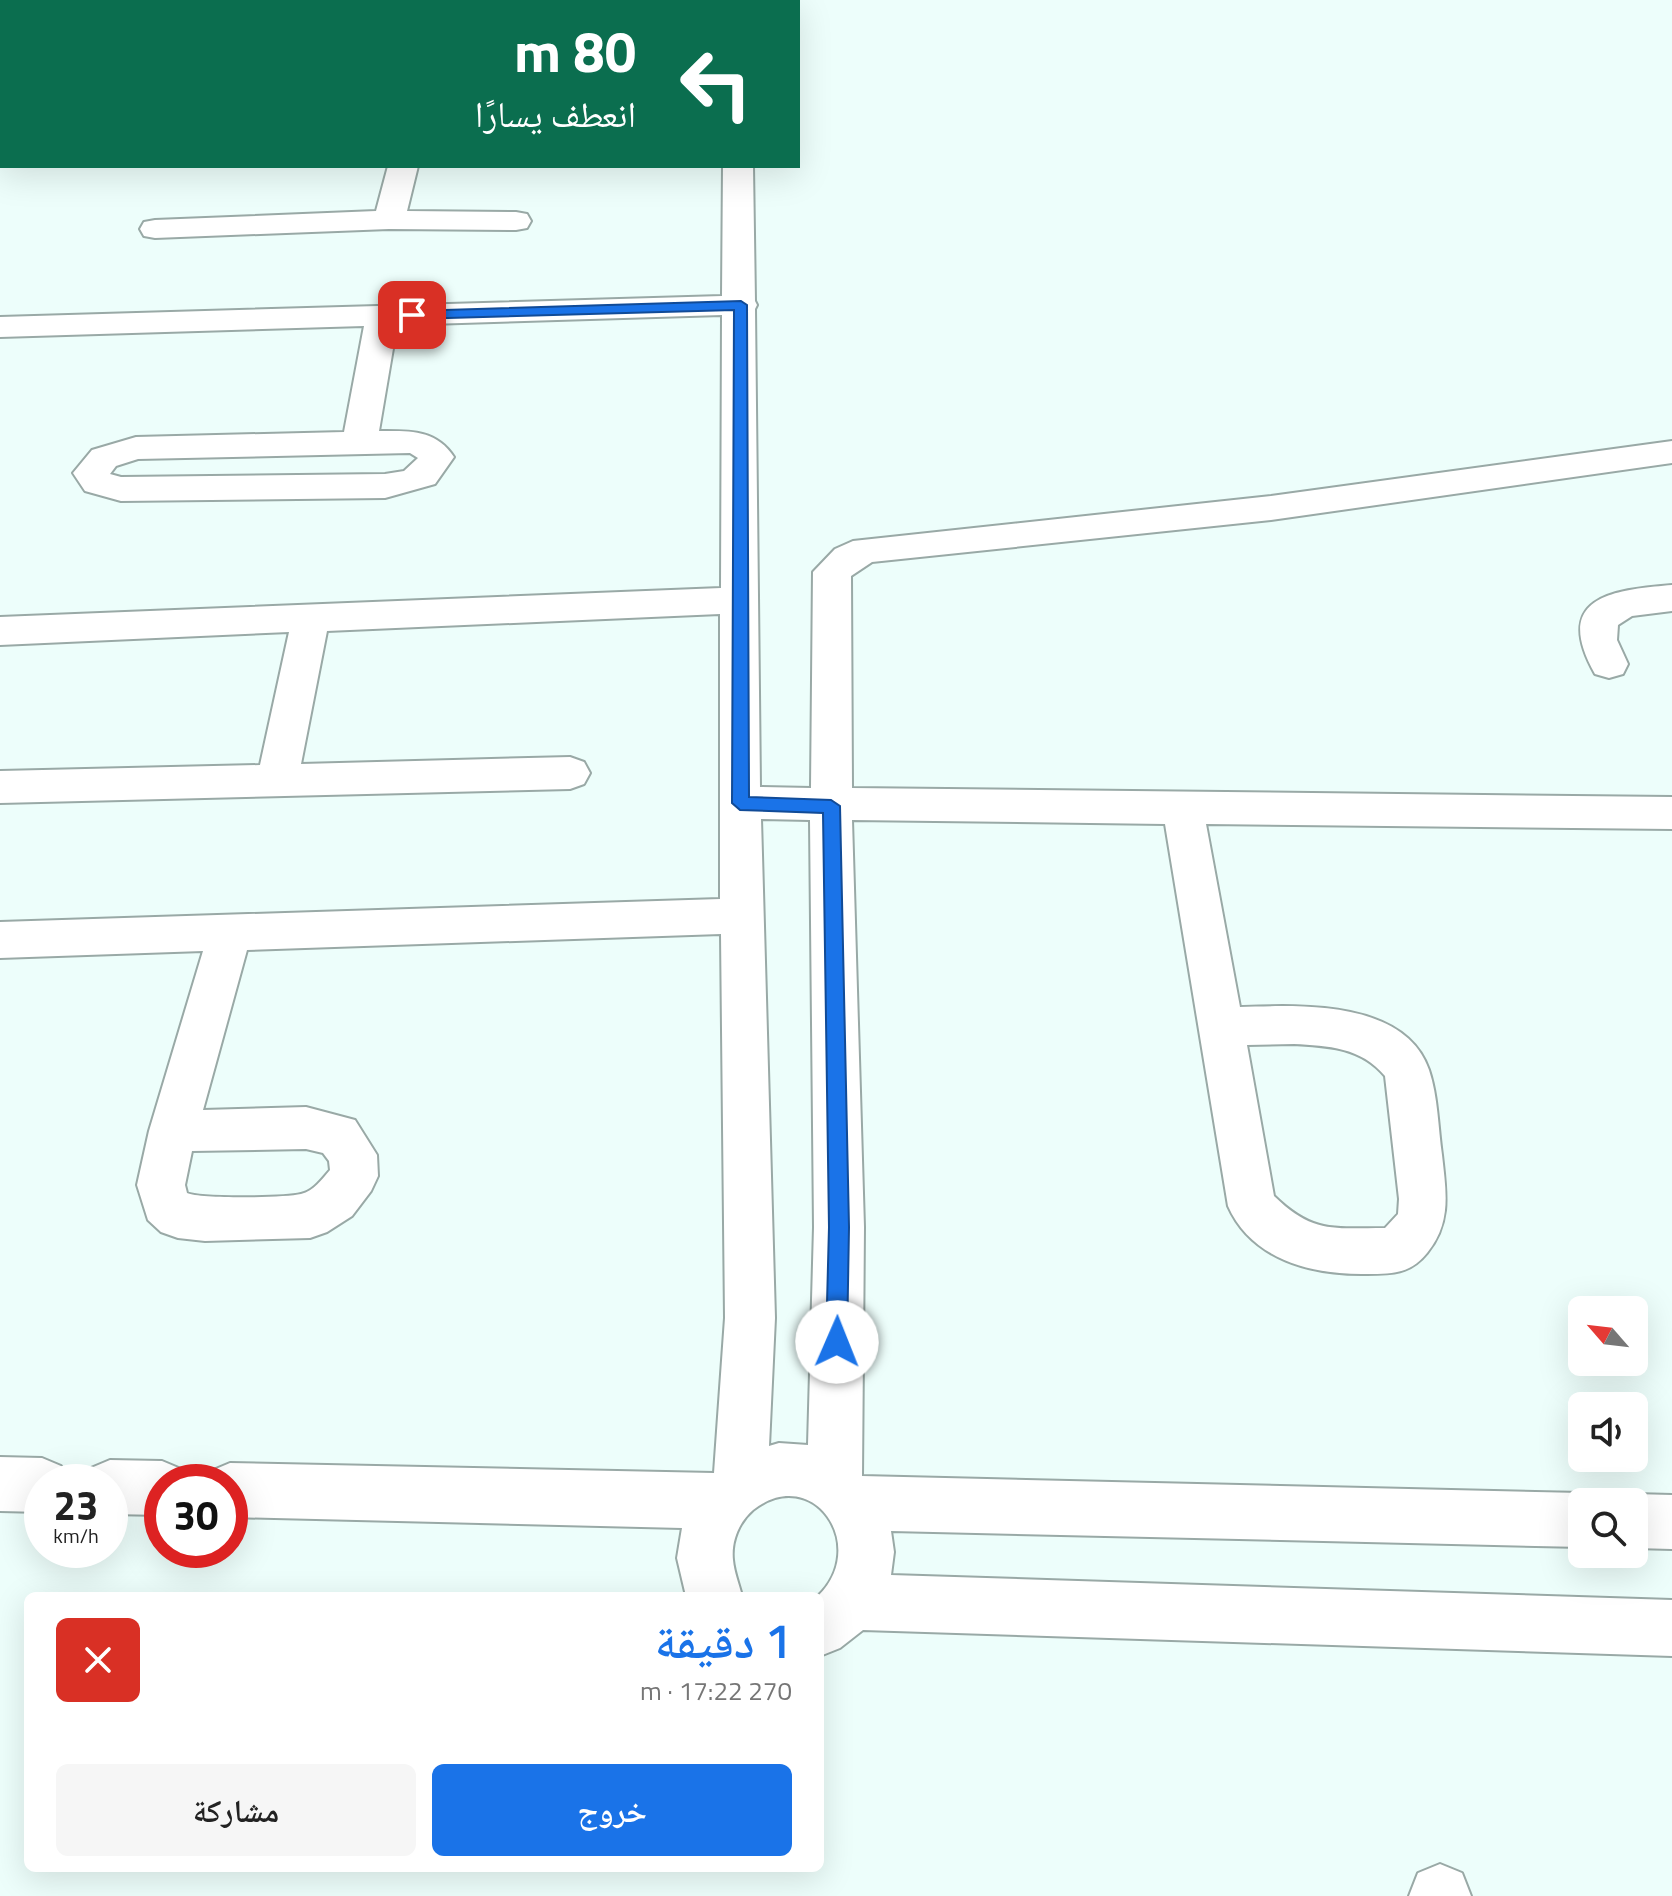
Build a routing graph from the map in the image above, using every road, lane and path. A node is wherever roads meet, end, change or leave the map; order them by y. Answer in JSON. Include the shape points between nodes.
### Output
{"nodes":[{"id":1,"x":402,"y":168,"type":"edge"},
{"id":2,"x":738,"y":168,"type":"edge"},
{"id":3,"x":389,"y":220,"type":"junction"},
{"id":4,"x":516,"y":221,"type":"dead end"},
{"id":5,"x":155,"y":229,"type":"dead end"},
{"id":6,"x":741,"y":305,"type":"junction"},
{"id":7,"x":382,"y":316,"type":"junction"},
{"id":8,"x":0,"y":327,"type":"edge"},
{"id":9,"x":359,"y":445,"type":"junction"},
{"id":10,"x":1672,"y":452,"type":"edge"},
{"id":11,"x":1672,"y":598,"type":"edge"},
{"id":12,"x":739,"y":600,"type":"junction"},
{"id":13,"x":311,"y":618,"type":"junction"},
{"id":14,"x":0,"y":631,"type":"edge"},
{"id":15,"x":1609,"y":664,"type":"dead end"},
{"id":16,"x":570,"y":773,"type":"dead end"},
{"id":17,"x":277,"y":779,"type":"junction"},
{"id":18,"x":0,"y":787,"type":"edge"},
{"id":19,"x":740,"y":803,"type":"junction"},
{"id":20,"x":831,"y":806,"type":"junction"},
{"id":21,"x":1183,"y":809,"type":"junction"},
{"id":22,"x":1672,"y":813,"type":"edge"},
{"id":23,"x":742,"y":916,"type":"junction"},
{"id":24,"x":230,"y":933,"type":"junction"},
{"id":25,"x":0,"y":940,"type":"edge"},
{"id":26,"x":1221,"y":1027,"type":"junction"},
{"id":27,"x":173,"y":1131,"type":"dead end"},
{"id":28,"x":0,"y":1484,"type":"edge"},
{"id":29,"x":24,"y":1485,"type":"edge"},
{"id":30,"x":248,"y":1490,"type":"edge"},
{"id":31,"x":731,"y":1493,"type":"junction"},
{"id":32,"x":843,"y":1494,"type":"junction"},
{"id":33,"x":1568,"y":1520,"type":"edge"},
{"id":34,"x":1648,"y":1521,"type":"edge"},
{"id":35,"x":1672,"y":1522,"type":"edge"},
{"id":36,"x":712,"y":1592,"type":"edge"},
{"id":37,"x":836,"y":1615,"type":"edge"},
{"id":38,"x":1672,"y":1628,"type":"edge"}],
"edges":[{"from":1,"to":3,"type":"street"},
{"from":2,"to":6,"type":"street"},
{"from":3,"to":4,"type":"street"},
{"from":3,"to":5,"type":"street"},
{"from":6,"to":7,"type":"street"},
{"from":6,"to":12,"type":"street"},
{"from":7,"to":8,"type":"street"},
{"from":7,"to":9,"type":"street"},
{"from":9,"to":9,"type":"street","via":[[412,442],[428,447],[436,457],[430,472],[411,483],[385,486],[121,489],[98,483],[91,473],[104,458],[136,448]]},
{"from":10,"to":20,"type":"street","via":[[1271,508],[866,550],[839,565],[830,581]]},
{"from":11,"to":15,"type":"street","via":[[1619,603],[1601,619],[1597,638]]},
{"from":12,"to":13,"type":"street"},
{"from":12,"to":19,"type":"street"},
{"from":13,"to":14,"type":"street"},
{"from":13,"to":17,"type":"street"},
{"from":16,"to":17,"type":"street"},
{"from":17,"to":18,"type":"street"},
{"from":19,"to":20,"type":"street"},
{"from":19,"to":23,"type":"street"},
{"from":20,"to":21,"type":"street"},
{"from":20,"to":32,"type":"street"},
{"from":21,"to":22,"type":"street"},
{"from":21,"to":26,"type":"street"},
{"from":23,"to":24,"type":"street"},
{"from":23,"to":31,"type":"street","via":[[750,1318]]},
{"from":24,"to":25,"type":"street"},
{"from":24,"to":27,"type":"street"},
{"from":26,"to":26,"type":"street","via":[[1252,1206],[1274,1230],[1312,1250],[1396,1251],[1416,1233],[1425,1209],[1405,1067],[1384,1046],[1357,1032],[1322,1026]]},
{"from":28,"to":29,"type":"street"},
{"from":30,"to":31,"type":"street"},
{"from":31,"to":32,"type":"street","via":[[763,1472],[787,1468],[812,1473]]},
{"from":31,"to":36,"type":"street","via":[[709,1525],[703,1550]]},
{"from":32,"to":33,"type":"street"},
{"from":32,"to":37,"type":"street","via":[[864,1526],[868,1552],[863,1578]]},
{"from":34,"to":35,"type":"street"},
{"from":37,"to":38,"type":"street"}]}
